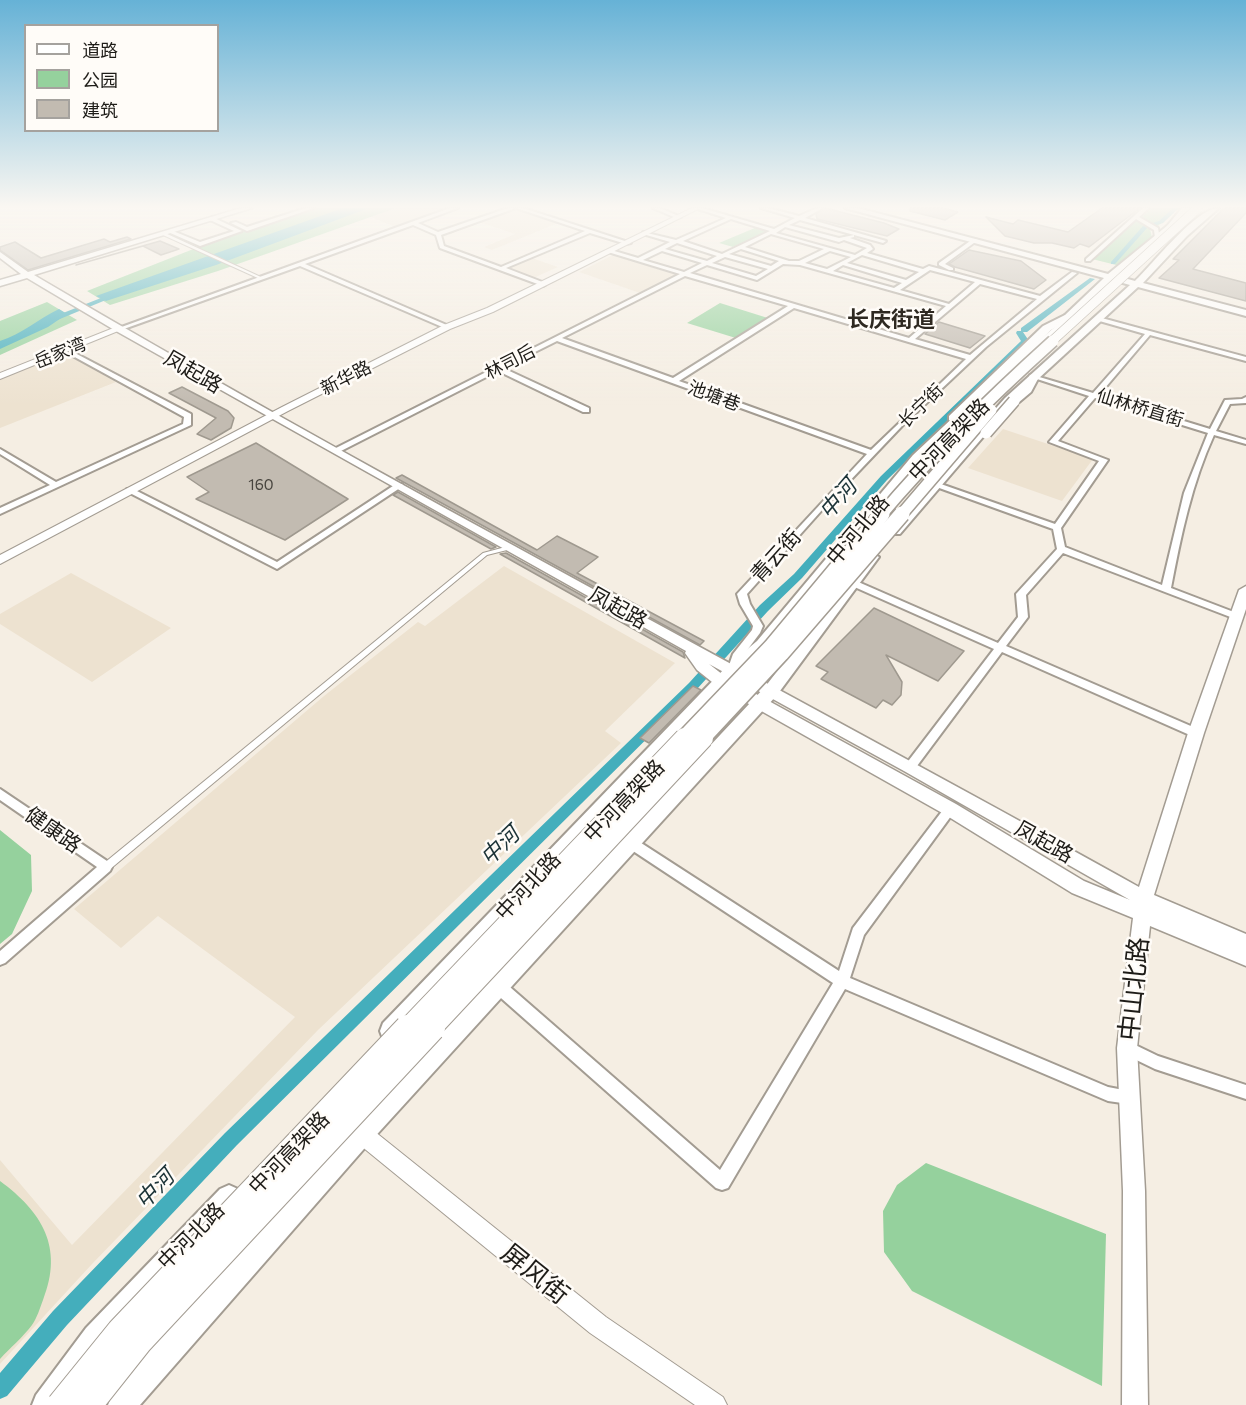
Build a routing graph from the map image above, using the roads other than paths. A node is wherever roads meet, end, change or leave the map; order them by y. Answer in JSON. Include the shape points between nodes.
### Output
{"nodes":[{"id":1,"x":1074,"y":273,"type":"dead end"},
{"id":2,"x":23,"y":274,"type":"edge"},
{"id":3,"x":26,"y":274,"type":"edge"},
{"id":4,"x":252,"y":274,"type":"edge"},
{"id":5,"x":273,"y":274,"type":"edge"},
{"id":6,"x":322,"y":274,"type":"edge"},
{"id":7,"x":513,"y":274,"type":"edge"},
{"id":8,"x":565,"y":274,"type":"edge"},
{"id":9,"x":684,"y":274,"type":"joint"},
{"id":10,"x":741,"y":274,"type":"edge"},
{"id":11,"x":763,"y":274,"type":"edge"},
{"id":12,"x":837,"y":274,"type":"edge"},
{"id":13,"x":877,"y":274,"type":"edge"},
{"id":14,"x":919,"y":274,"type":"edge"},
{"id":15,"x":951,"y":274,"type":"edge"},
{"id":16,"x":966,"y":274,"type":"edge"},
{"id":17,"x":1115,"y":274,"type":"joint"},
{"id":18,"x":1126,"y":274,"type":"edge"},
{"id":19,"x":1138,"y":274,"type":"edge"},
{"id":20,"x":1147,"y":274,"type":"edge"},
{"id":21,"x":261,"y":278,"type":"junction"},
{"id":22,"x":0,"y":281,"type":"edge"},
{"id":23,"x":980,"y":281,"type":"junction"},
{"id":24,"x":1140,"y":281,"type":"junction"},
{"id":25,"x":906,"y":282,"type":"junction"},
{"id":26,"x":543,"y":284,"type":"junction"},
{"id":27,"x":895,"y":290,"type":"junction"},
{"id":28,"x":1043,"y":296,"type":"junction"},
{"id":29,"x":792,"y":306,"type":"junction"},
{"id":30,"x":951,"y":306,"type":"junction"},
{"id":31,"x":1246,"y":306,"type":"edge"},
{"id":32,"x":1246,"y":313,"type":"edge"},
{"id":33,"x":1068,"y":316,"type":"junction"},
{"id":34,"x":1098,"y":320,"type":"junction"},
{"id":35,"x":447,"y":327,"type":"junction"},
{"id":36,"x":119,"y":329,"type":"junction"},
{"id":37,"x":1148,"y":334,"type":"junction"},
{"id":38,"x":556,"y":338,"type":"junction"},
{"id":39,"x":910,"y":340,"type":"junction"},
{"id":40,"x":73,"y":354,"type":"dead end"},
{"id":41,"x":971,"y":358,"type":"junction"},
{"id":42,"x":1246,"y":359,"type":"edge"},
{"id":43,"x":498,"y":368,"type":"junction"},
{"id":44,"x":0,"y":376,"type":"edge"},
{"id":45,"x":1034,"y":377,"type":"junction"},
{"id":46,"x":674,"y":381,"type":"junction"},
{"id":47,"x":1096,"y":394,"type":"junction"},
{"id":48,"x":1246,"y":399,"type":"edge"},
{"id":49,"x":586,"y":410,"type":"dead end"},
{"id":50,"x":271,"y":416,"type":"junction"},
{"id":51,"x":1211,"y":430,"type":"junction"},
{"id":52,"x":1246,"y":442,"type":"edge"},
{"id":53,"x":336,"y":450,"type":"junction"},
{"id":54,"x":0,"y":451,"type":"edge"},
{"id":55,"x":871,"y":453,"type":"junction"},
{"id":56,"x":922,"y":466,"type":"junction"},
{"id":57,"x":55,"y":484,"type":"junction"},
{"id":58,"x":935,"y":485,"type":"junction"},
{"id":59,"x":399,"y":486,"type":"junction"},
{"id":60,"x":130,"y":491,"type":"junction"},
{"id":61,"x":0,"y":511,"type":"edge"},
{"id":62,"x":1057,"y":528,"type":"junction"},
{"id":63,"x":510,"y":548,"type":"junction"},
{"id":64,"x":1060,"y":549,"type":"junction"},
{"id":65,"x":0,"y":560,"type":"edge"},
{"id":66,"x":853,"y":584,"type":"junction"},
{"id":67,"x":1166,"y":590,"type":"junction"},
{"id":68,"x":1246,"y":590,"type":"edge"},
{"id":69,"x":831,"y":596,"type":"junction"},
{"id":70,"x":1236,"y":616,"type":"junction"},
{"id":71,"x":1000,"y":647,"type":"junction"},
{"id":72,"x":717,"y":670,"type":"junction"},
{"id":73,"x":766,"y":697,"type":"junction"},
{"id":74,"x":1196,"y":732,"type":"junction"},
{"id":75,"x":910,"y":767,"type":"junction"},
{"id":76,"x":0,"y":794,"type":"edge"},
{"id":77,"x":950,"y":809,"type":"junction"},
{"id":78,"x":631,"y":843,"type":"junction"},
{"id":79,"x":106,"y":867,"type":"junction"},
{"id":80,"x":1144,"y":906,"type":"junction"},
{"id":81,"x":1246,"y":944,"type":"edge"},
{"id":82,"x":1246,"y":957,"type":"edge"},
{"id":83,"x":0,"y":959,"type":"edge"},
{"id":84,"x":843,"y":981,"type":"junction"},
{"id":85,"x":498,"y":986,"type":"junction"},
{"id":86,"x":1127,"y":1048,"type":"junction"},
{"id":87,"x":1246,"y":1092,"type":"edge"},
{"id":88,"x":1129,"y":1097,"type":"junction"},
{"id":89,"x":362,"y":1134,"type":"junction"},
{"id":90,"x":46,"y":1405,"type":"edge"},
{"id":91,"x":60,"y":1405,"type":"edge"},
{"id":92,"x":89,"y":1405,"type":"edge"},
{"id":93,"x":122,"y":1405,"type":"edge"},
{"id":94,"x":715,"y":1405,"type":"edge"},
{"id":95,"x":1135,"y":1405,"type":"edge"}],
"edges":[{"from":1,"to":28,"type":"street","name":"长宁街"},
{"from":2,"to":22,"type":"main road"},
{"from":3,"to":36,"type":"main road","name":"凤起路"},
{"from":4,"to":21,"type":"street"},
{"from":5,"to":21,"type":"street"},
{"from":6,"to":35,"type":"street"},
{"from":7,"to":26,"type":"street"},
{"from":8,"to":26,"type":"street","name":"新华路"},
{"from":9,"to":29,"type":"street"},
{"from":9,"to":38,"type":"street","name":"林司后"},
{"from":10,"to":11,"type":"street","via":[[757,278]]},
{"from":12,"to":27,"type":"street"},
{"from":13,"to":25,"type":"street"},
{"from":14,"to":25,"type":"street"},
{"from":15,"to":23,"type":"street"},
{"from":16,"to":28,"type":"street"},
{"from":17,"to":24,"type":"main road"},
{"from":17,"to":33,"type":"main road","name":"中河北路"},
{"from":18,"to":56,"type":"main road","name":"中河高架路","bridge":true,"via":[[979,408]]},
{"from":19,"to":69,"type":"main road","name":"中河高架路","bridge":true,"via":[[990,411]]},
{"from":20,"to":24,"type":"main road","name":"中河北路"},
{"from":21,"to":36,"type":"street"},
{"from":23,"to":28,"type":"street"},
{"from":23,"to":30,"type":"street"},
{"from":24,"to":31,"type":"main road"},
{"from":24,"to":32,"type":"main road"},
{"from":24,"to":34,"type":"main road","name":"中河北路"},
{"from":25,"to":27,"type":"street"},
{"from":26,"to":35,"type":"street","name":"新华路"},
{"from":27,"to":30,"type":"street"},
{"from":28,"to":41,"type":"street","name":"长宁街"},
{"from":29,"to":39,"type":"street"},
{"from":29,"to":46,"type":"street"},
{"from":30,"to":39,"type":"street"},
{"from":33,"to":56,"type":"main road","via":[[1047,328],[952,418]]},
{"from":33,"to":72,"type":"main road","name":"中河北路","via":[[1066,322],[917,458],[762,645]]},
{"from":34,"to":37,"type":"street"},
{"from":34,"to":45,"type":"main road","name":"中河北路"},
{"from":35,"to":50,"type":"street","name":"新华路"},
{"from":36,"to":44,"type":"street","name":"岳家湾"},
{"from":36,"to":50,"type":"main road","name":"凤起路"},
{"from":37,"to":42,"type":"street"},
{"from":37,"to":47,"type":"street"},
{"from":38,"to":43,"type":"street","name":"林司后"},
{"from":38,"to":46,"type":"street","name":"池塘巷"},
{"from":39,"to":41,"type":"street"},
{"from":40,"to":57,"type":"street","via":[[188,416],[186,425]]},
{"from":41,"to":55,"type":"street","name":"长宁街"},
{"from":43,"to":49,"type":"street"},
{"from":43,"to":53,"type":"street","name":"林司后"},
{"from":45,"to":47,"type":"street","name":"仙林桥直街"},
{"from":45,"to":58,"type":"main road","name":"中河北路","via":[[985,425]]},
{"from":45,"to":69,"type":"main road","bridge":true,"via":[[1027,390],[886,549]]},
{"from":46,"to":55,"type":"street","name":"池塘巷"},
{"from":47,"to":51,"type":"street","name":"仙林桥直街"},
{"from":47,"to":62,"type":"street","via":[[1053,442],[1104,460]]},
{"from":48,"to":51,"type":"street","via":[[1228,402]]},
{"from":50,"to":53,"type":"main road","name":"凤起路"},
{"from":50,"to":60,"type":"street","name":"新华路"},
{"from":51,"to":52,"type":"street","name":"仙林桥直街"},
{"from":51,"to":67,"type":"street","via":[[1178,525]]},
{"from":53,"to":59,"type":"main road","name":"凤起路"},
{"from":54,"to":57,"type":"street"},
{"from":55,"to":72,"type":"street","name":"青云街","via":[[742,594],[757,631],[737,656]]},
{"from":56,"to":91,"type":"main road","name":"中河高架路","bridge":true,"via":[[771,647],[120,1331]]},
{"from":57,"to":61,"type":"street"},
{"from":58,"to":62,"type":"street"},
{"from":58,"to":66,"type":"main road","name":"中河北路"},
{"from":59,"to":60,"type":"street","via":[[277,567]]},
{"from":59,"to":63,"type":"main road","name":"凤起路"},
{"from":60,"to":65,"type":"street","name":"新华路"},
{"from":62,"to":64,"type":"street"},
{"from":63,"to":72,"type":"main road","name":"凤起路","via":[[686,646]]},
{"from":63,"to":79,"type":"street","via":[[485,554]]},
{"from":64,"to":67,"type":"street"},
{"from":64,"to":71,"type":"street","via":[[1021,594],[1023,617]]},
{"from":66,"to":71,"type":"street"},
{"from":66,"to":73,"type":"main road","name":"中河北路"},
{"from":67,"to":70,"type":"street"},
{"from":68,"to":70,"type":"main road","name":"中山北路"},
{"from":69,"to":92,"type":"main road","name":"中河高架路","bridge":true,"via":[[139,1342]]},
{"from":70,"to":74,"type":"main road","name":"中山北路"},
{"from":71,"to":74,"type":"street"},
{"from":71,"to":75,"type":"street"},
{"from":72,"to":73,"type":"main road"},
{"from":72,"to":90,"type":"main road","name":"中河北路","via":[[325,1102],[142,1287],[96,1338]]},
{"from":73,"to":75,"type":"main road","name":"凤起路"},
{"from":73,"to":77,"type":"main road"},
{"from":73,"to":78,"type":"main road","name":"中河北路"},
{"from":74,"to":80,"type":"main road","name":"中山北路"},
{"from":75,"to":80,"type":"main road","name":"凤起路"},
{"from":76,"to":79,"type":"street","name":"健康路"},
{"from":77,"to":80,"type":"main road","via":[[1078,887]]},
{"from":77,"to":84,"type":"street","via":[[858,932]]},
{"from":78,"to":84,"type":"street"},
{"from":78,"to":85,"type":"main road","name":"中河北路"},
{"from":79,"to":83,"type":"street"},
{"from":80,"to":81,"type":"main road","name":"凤起路"},
{"from":80,"to":82,"type":"main road"},
{"from":80,"to":86,"type":"main road","name":"中山北路"},
{"from":84,"to":85,"type":"street","via":[[722,1182]]},
{"from":84,"to":88,"type":"street","via":[[1108,1094]]},
{"from":85,"to":89,"type":"main road","name":"中河北路"},
{"from":86,"to":87,"type":"street","via":[[1155,1062]]},
{"from":86,"to":88,"type":"main road","name":"中山北路"},
{"from":88,"to":95,"type":"main road","name":"中山北路","via":[[1134,1191]]},
{"from":89,"to":93,"type":"main road","name":"中河北路"},
{"from":89,"to":94,"type":"street","name":"屏风街","via":[[597,1325]]}]}
